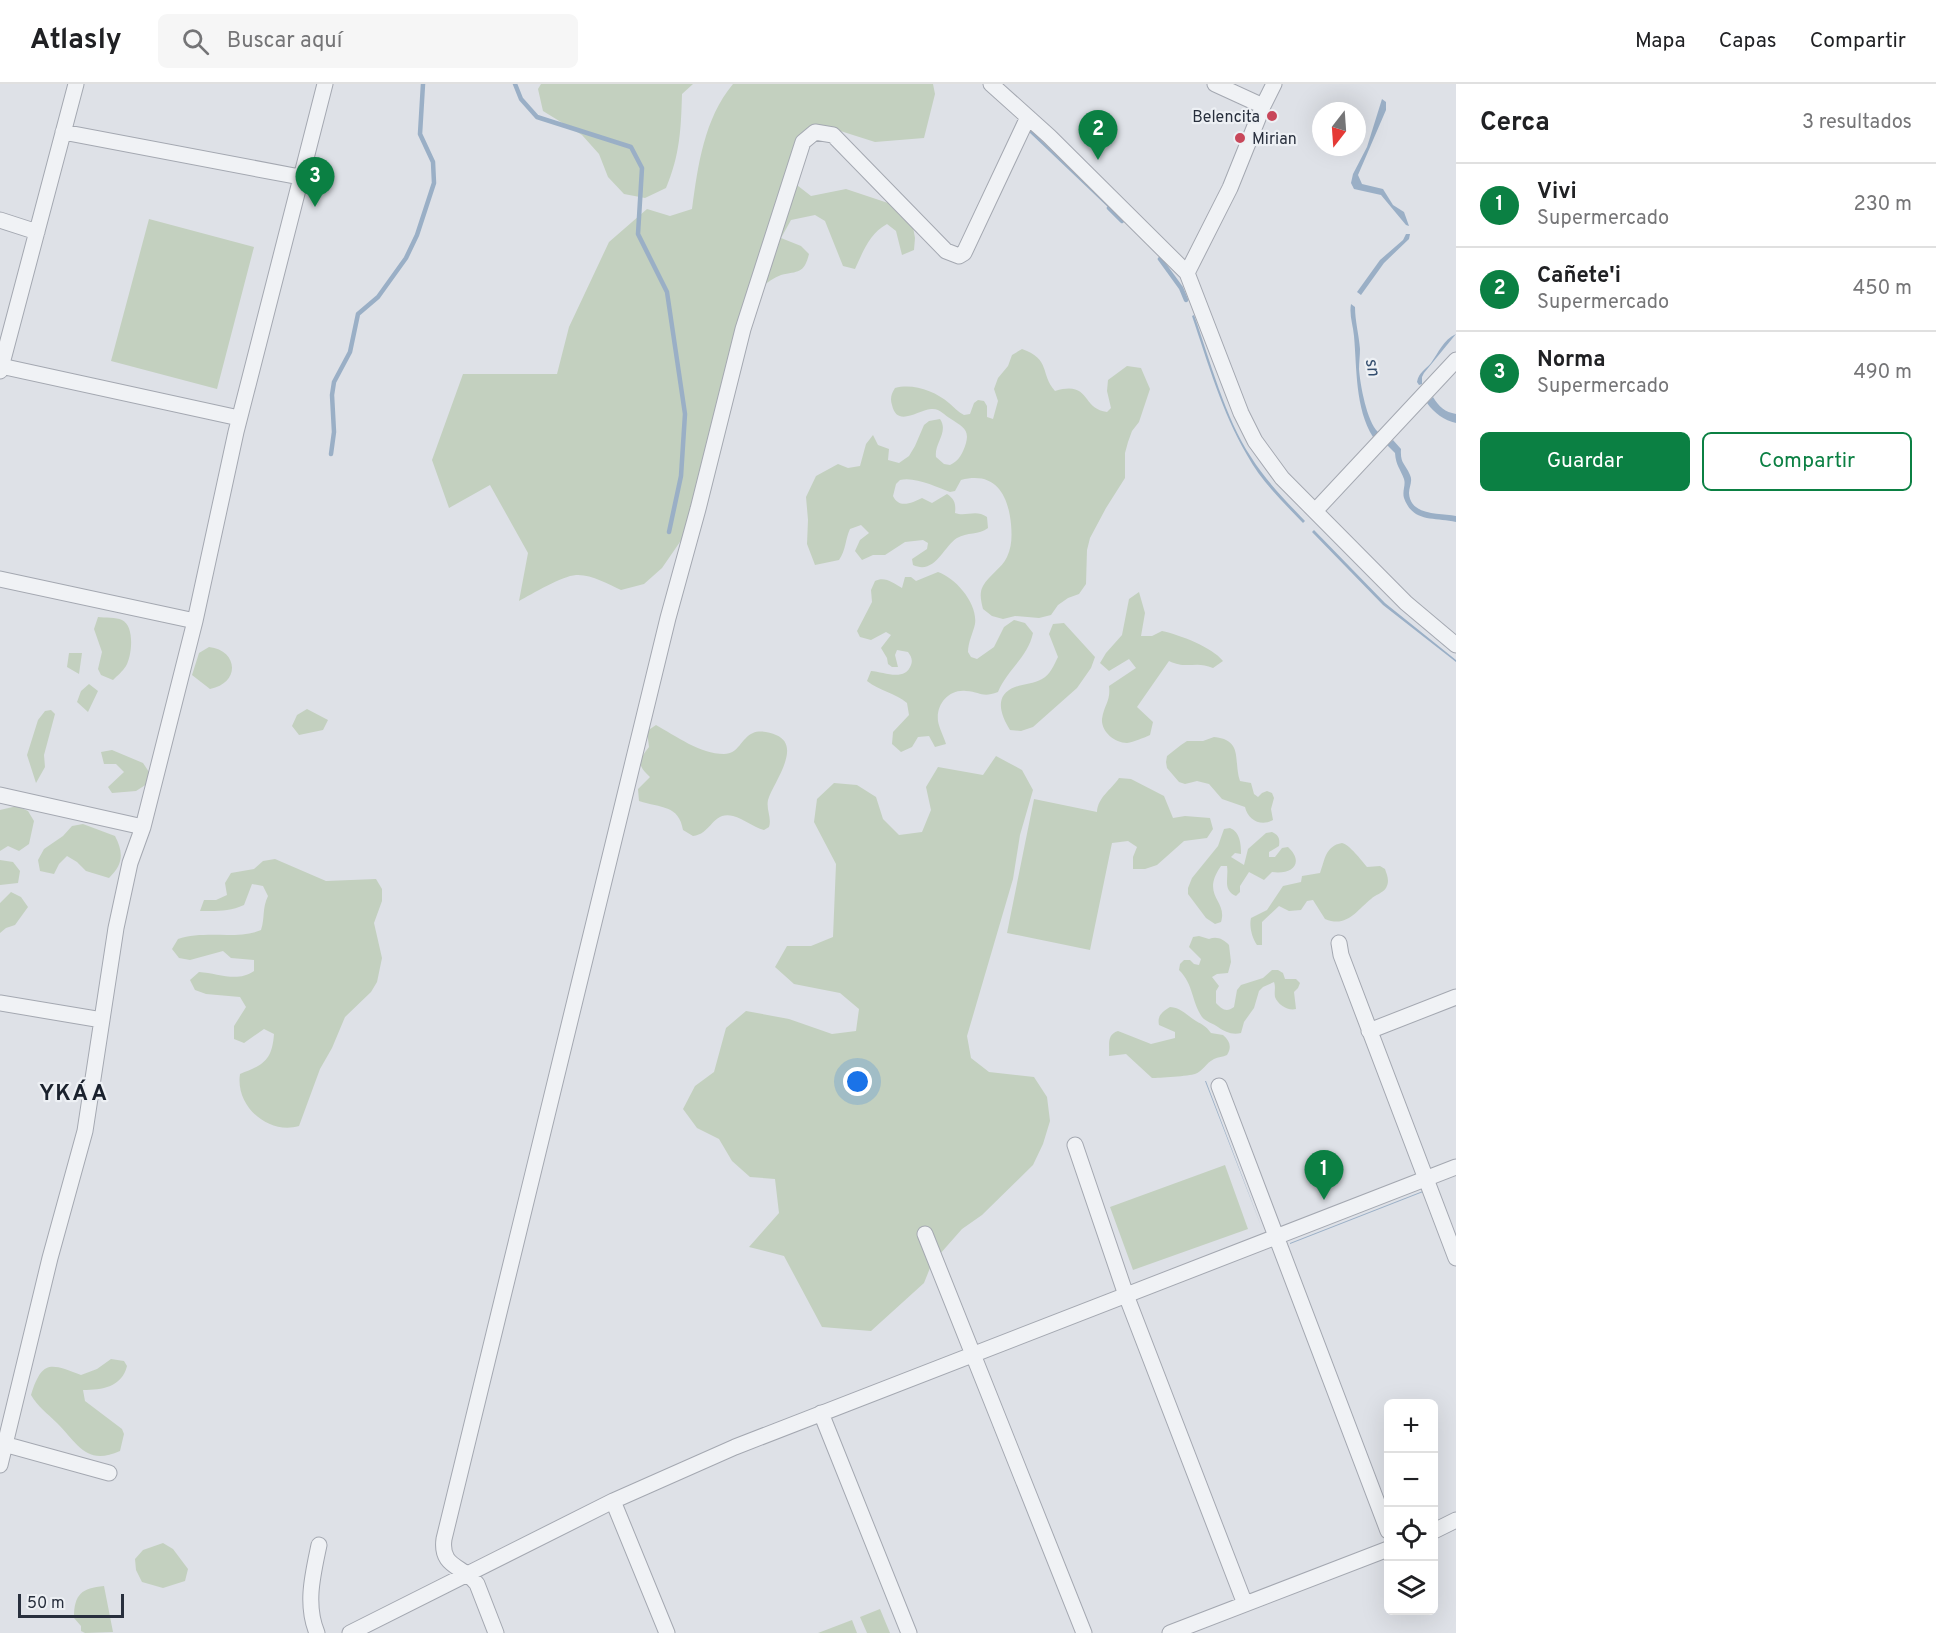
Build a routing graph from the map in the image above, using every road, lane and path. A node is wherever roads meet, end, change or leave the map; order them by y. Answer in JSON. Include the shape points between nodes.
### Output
{"nodes":[{"id":1,"x":76,"y":84,"type":"edge"},
{"id":2,"x":326,"y":84,"type":"edge"},
{"id":3,"x":991,"y":84,"type":"edge"},
{"id":4,"x":1215,"y":84,"type":"edge"},
{"id":5,"x":1274,"y":84,"type":"edge"},
{"id":6,"x":1263,"y":106,"type":"junction"},
{"id":7,"x":1028,"y":117,"type":"junction"},
{"id":8,"x":63,"y":132,"type":"junction"},
{"id":9,"x":300,"y":177,"type":"junction"},
{"id":10,"x":0,"y":220,"type":"edge"},
{"id":11,"x":37,"y":232,"type":"junction"},
{"id":12,"x":1187,"y":273,"type":"junction"},
{"id":13,"x":1456,"y":360,"type":"edge"},
{"id":14,"x":1,"y":368,"type":"edge"},
{"id":15,"x":240,"y":418,"type":"junction"},
{"id":16,"x":1315,"y":511,"type":"junction"},
{"id":17,"x":0,"y":579,"type":"edge"},
{"id":18,"x":195,"y":621,"type":"junction"},
{"id":19,"x":1456,"y":645,"type":"edge"},
{"id":20,"x":0,"y":795,"type":"edge"},
{"id":21,"x":143,"y":827,"type":"junction"},
{"id":22,"x":1339,"y":943,"type":"dead end"},
{"id":23,"x":1456,"y":997,"type":"edge"},
{"id":24,"x":0,"y":1003,"type":"edge"},
{"id":25,"x":102,"y":1020,"type":"junction"},
{"id":26,"x":1369,"y":1031,"type":"junction"},
{"id":27,"x":1219,"y":1086,"type":"dead end"},
{"id":28,"x":1075,"y":1145,"type":"dead end"},
{"id":29,"x":1456,"y":1167,"type":"edge"},
{"id":30,"x":1426,"y":1179,"type":"junction"},
{"id":31,"x":925,"y":1234,"type":"dead end"},
{"id":32,"x":1278,"y":1236,"type":"junction"},
{"id":33,"x":1456,"y":1258,"type":"edge"},
{"id":34,"x":1126,"y":1295,"type":"junction"},
{"id":35,"x":974,"y":1354,"type":"junction"},
{"id":36,"x":821,"y":1413,"type":"junction"},
{"id":37,"x":3,"y":1443,"type":"edge"},
{"id":38,"x":0,"y":1464,"type":"edge"},
{"id":39,"x":109,"y":1473,"type":"dead end"},
{"id":40,"x":613,"y":1502,"type":"junction"},
{"id":41,"x":1384,"y":1518,"type":"edge"},
{"id":42,"x":1456,"y":1520,"type":"edge"},
{"id":43,"x":1438,"y":1529,"type":"edge"},
{"id":44,"x":320,"y":1545,"type":"dead end"},
{"id":45,"x":1384,"y":1551,"type":"edge"},
{"id":46,"x":467,"y":1574,"type":"junction"},
{"id":47,"x":1245,"y":1604,"type":"junction"},
{"id":48,"x":317,"y":1633,"type":"edge"},
{"id":49,"x":350,"y":1633,"type":"edge"},
{"id":50,"x":496,"y":1633,"type":"edge"},
{"id":51,"x":667,"y":1633,"type":"edge"},
{"id":52,"x":909,"y":1633,"type":"edge"},
{"id":53,"x":1084,"y":1633,"type":"edge"},
{"id":54,"x":1170,"y":1633,"type":"edge"}],
"edges":[{"from":1,"to":8,"type":"street"},
{"from":2,"to":9,"type":"street"},
{"from":3,"to":7,"type":"street"},
{"from":4,"to":6,"type":"street"},
{"from":5,"to":6,"type":"street"},
{"from":6,"to":12,"type":"street","via":[[1230,188]]},
{"from":7,"to":12,"type":"street"},
{"from":7,"to":46,"type":"street","via":[[964,253],[959,256],[946,251],[833,135],[815,132],[803,142],[743,329],[668,618],[444,1539],[447,1559]]},
{"from":8,"to":9,"type":"street"},
{"from":8,"to":11,"type":"street"},
{"from":9,"to":15,"type":"street"},
{"from":10,"to":11,"type":"street"},
{"from":11,"to":14,"type":"street"},
{"from":12,"to":16,"type":"street","via":[[1255,441],[1282,478]]},
{"from":13,"to":16,"type":"street"},
{"from":14,"to":15,"type":"street"},
{"from":15,"to":18,"type":"street"},
{"from":16,"to":19,"type":"street","via":[[1406,603]]},
{"from":17,"to":18,"type":"street"},
{"from":18,"to":21,"type":"street"},
{"from":20,"to":21,"type":"street"},
{"from":21,"to":25,"type":"street","via":[[130,863],[116,928]]},
{"from":22,"to":26,"type":"street"},
{"from":23,"to":26,"type":"street"},
{"from":24,"to":25,"type":"street"},
{"from":25,"to":37,"type":"street","via":[[85,1131]]},
{"from":26,"to":30,"type":"street"},
{"from":27,"to":32,"type":"street"},
{"from":28,"to":34,"type":"street"},
{"from":29,"to":30,"type":"street"},
{"from":30,"to":32,"type":"street"},
{"from":30,"to":33,"type":"street"},
{"from":31,"to":35,"type":"street"},
{"from":32,"to":34,"type":"street"},
{"from":32,"to":41,"type":"street"},
{"from":34,"to":35,"type":"street"},
{"from":34,"to":47,"type":"street"},
{"from":35,"to":36,"type":"street"},
{"from":35,"to":53,"type":"street"},
{"from":36,"to":40,"type":"street"},
{"from":36,"to":52,"type":"street"},
{"from":37,"to":38,"type":"street"},
{"from":37,"to":39,"type":"street"},
{"from":40,"to":46,"type":"street"},
{"from":40,"to":51,"type":"street"},
{"from":42,"to":43,"type":"street"},
{"from":44,"to":48,"type":"street","via":[[310,1590]]},
{"from":45,"to":47,"type":"street"},
{"from":46,"to":49,"type":"street"},
{"from":46,"to":50,"type":"street","via":[[477,1584]]},
{"from":47,"to":54,"type":"street"}]}
